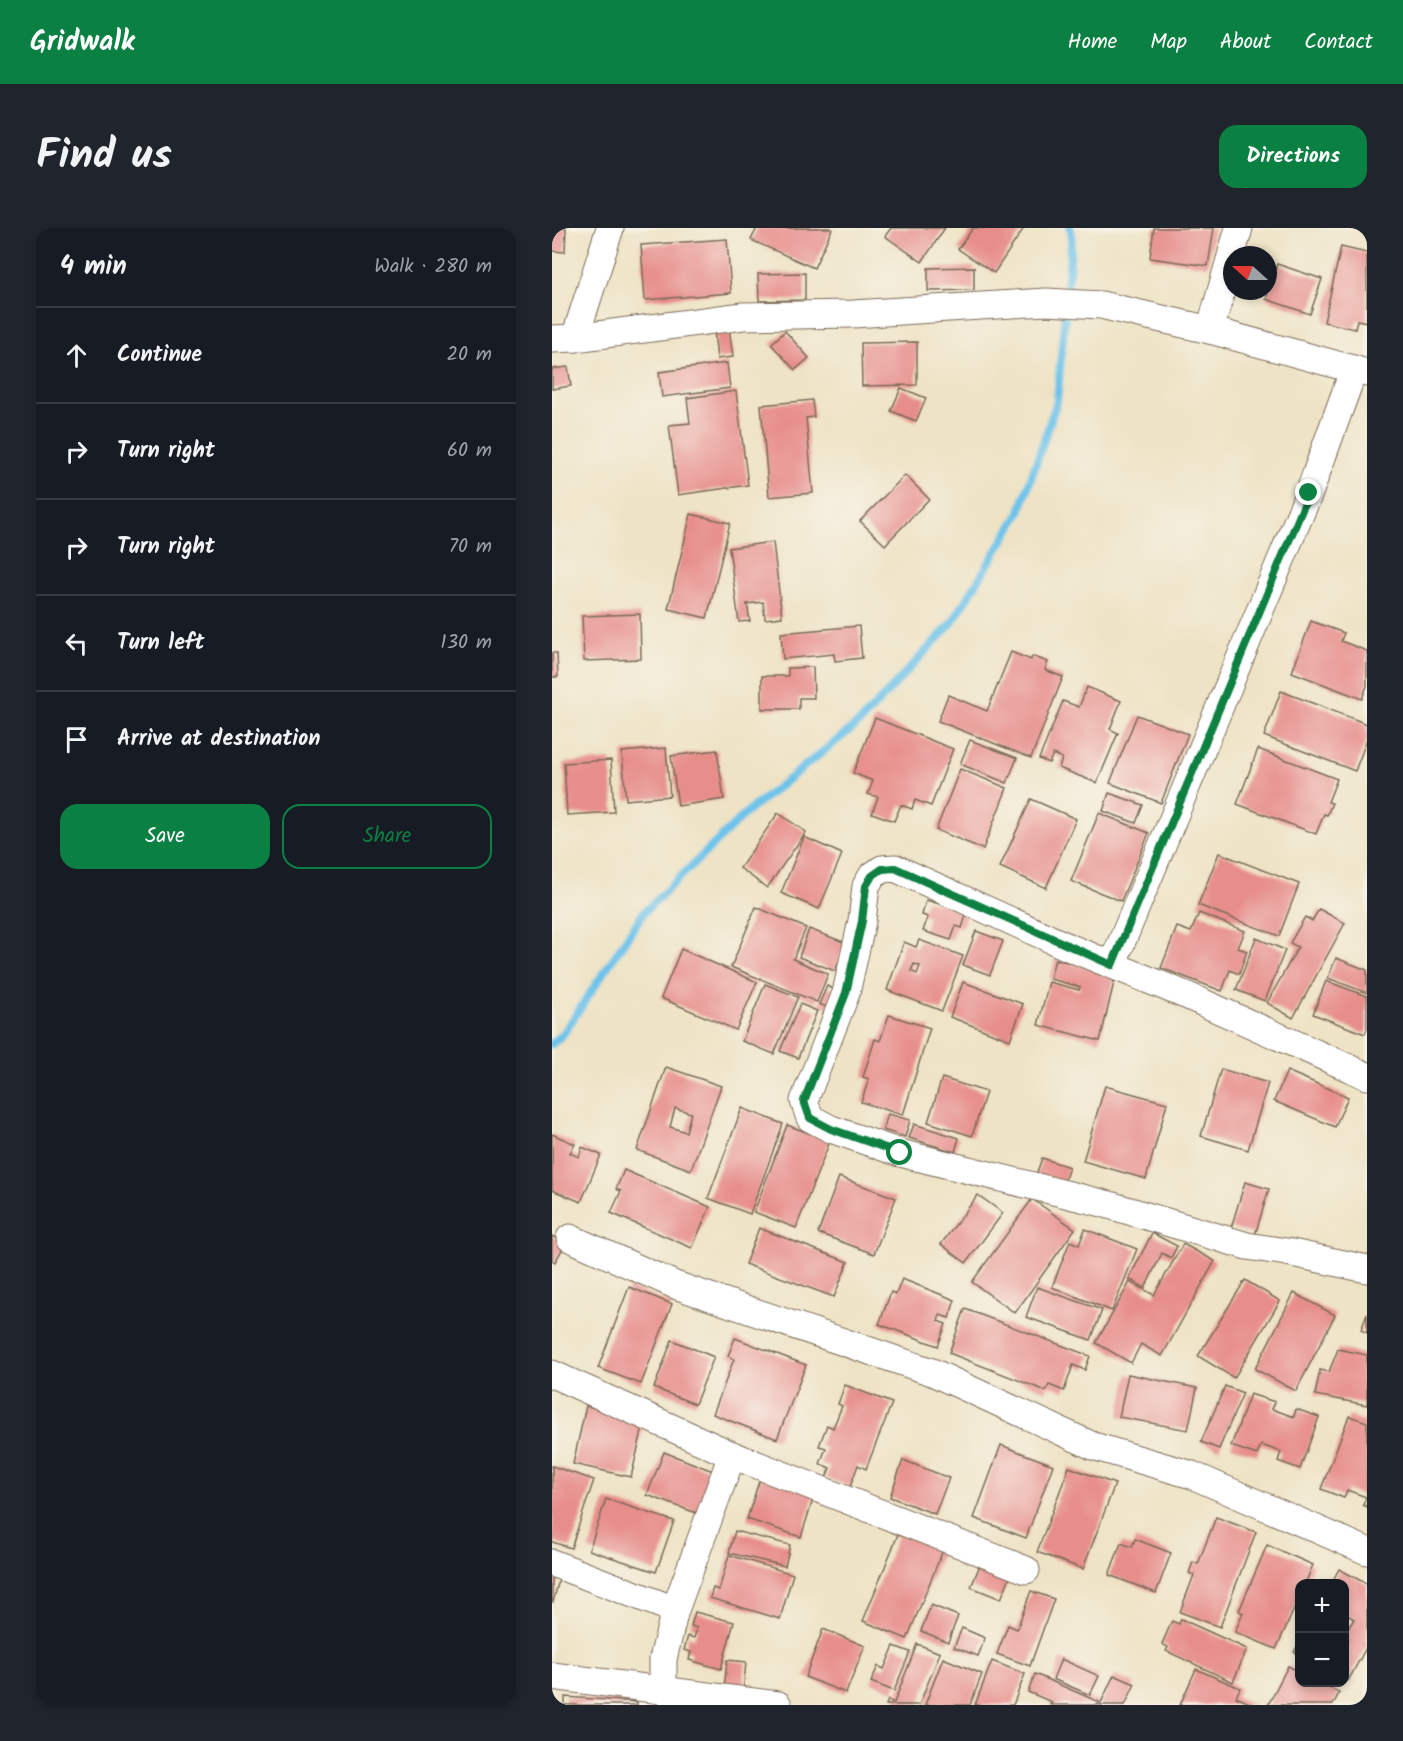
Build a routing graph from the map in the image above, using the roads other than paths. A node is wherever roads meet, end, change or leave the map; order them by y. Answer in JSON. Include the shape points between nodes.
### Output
{"nodes":[{"id":1,"x":610,"y":228,"type":"edge"},
{"id":2,"x":1239,"y":228,"type":"edge"},
{"id":3,"x":1210,"y":330,"type":"junction"},
{"id":4,"x":563,"y":339,"type":"edge"},
{"id":5,"x":1361,"y":371,"type":"edge"},
{"id":6,"x":1112,"y":965,"type":"junction"},
{"id":7,"x":1367,"y":1076,"type":"edge"},
{"id":8,"x":570,"y":1238,"type":"dead end"},
{"id":9,"x":1367,"y":1269,"type":"edge"},
{"id":10,"x":552,"y":1374,"type":"edge"},
{"id":11,"x":732,"y":1455,"type":"junction"},
{"id":12,"x":1367,"y":1551,"type":"edge"},
{"id":13,"x":552,"y":1563,"type":"edge"},
{"id":14,"x":1026,"y":1570,"type":"dead end"},
{"id":15,"x":675,"y":1610,"type":"junction"},
{"id":16,"x":552,"y":1676,"type":"edge"},
{"id":17,"x":663,"y":1690,"type":"junction"},
{"id":18,"x":778,"y":1705,"type":"edge"}],
"edges":[{"from":1,"to":4,"type":"street"},
{"from":2,"to":3,"type":"street"},
{"from":3,"to":4,"type":"street","via":[[1101,306],[1046,302],[853,314],[743,316]]},
{"from":3,"to":5,"type":"street"},
{"from":5,"to":6,"type":"street"},
{"from":6,"to":7,"type":"street"},
{"from":6,"to":9,"type":"street","via":[[895,868],[882,869],[866,886],[846,993],[804,1101],[810,1118],[900,1153],[1106,1204],[1247,1246]]},
{"from":8,"to":12,"type":"street","via":[[675,1285],[932,1372],[1093,1446],[1192,1475]]},
{"from":10,"to":11,"type":"street"},
{"from":11,"to":14,"type":"street"},
{"from":11,"to":15,"type":"street"},
{"from":13,"to":15,"type":"street"},
{"from":15,"to":17,"type":"street","via":[[663,1659]]},
{"from":16,"to":17,"type":"street"},
{"from":17,"to":18,"type":"street"}]}
